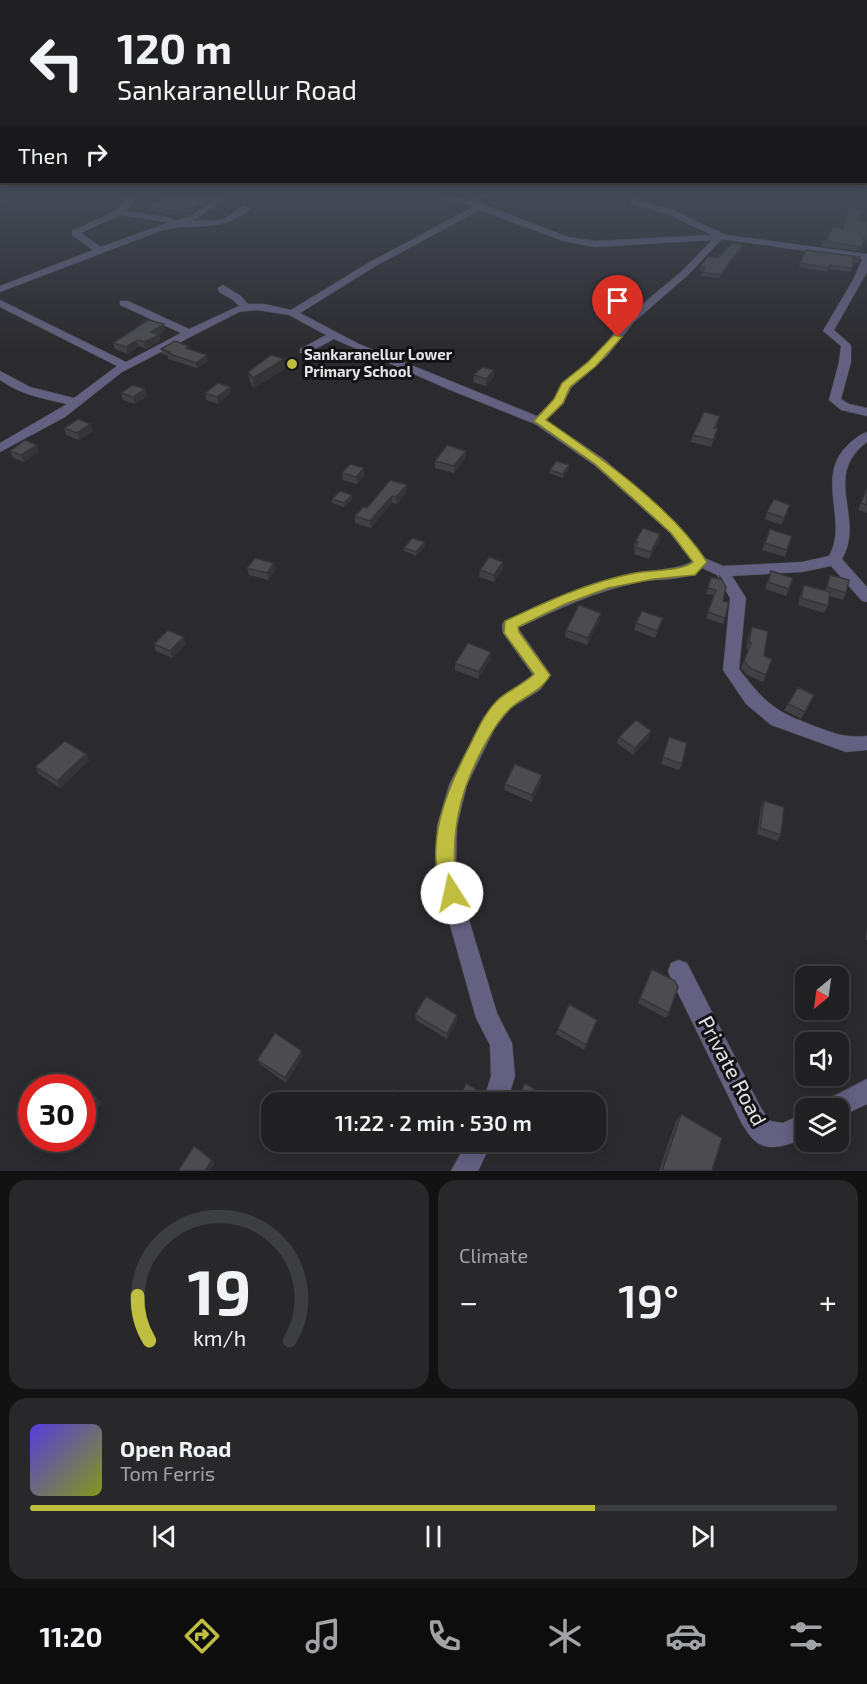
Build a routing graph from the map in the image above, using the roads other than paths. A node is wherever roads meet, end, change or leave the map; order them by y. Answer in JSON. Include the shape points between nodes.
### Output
{"nodes":[{"id":1,"x":90,"y":244,"type":"edge"},
{"id":2,"x":117,"y":244,"type":"edge"},
{"id":3,"x":413,"y":244,"type":"edge"},
{"id":4,"x":715,"y":244,"type":"edge"},
{"id":5,"x":762,"y":244,"type":"edge"},
{"id":6,"x":99,"y":250,"type":"junction"},
{"id":7,"x":867,"y":258,"type":"edge"},
{"id":8,"x":224,"y":288,"type":"dead end"},
{"id":9,"x":0,"y":289,"type":"edge"},
{"id":10,"x":0,"y":303,"type":"edge"},
{"id":11,"x":124,"y":303,"type":"dead end"},
{"id":12,"x":245,"y":307,"type":"junction"},
{"id":13,"x":293,"y":313,"type":"junction"},
{"id":14,"x":189,"y":333,"type":"junction"},
{"id":15,"x":333,"y":334,"type":"junction"},
{"id":16,"x":304,"y":351,"type":"dead end"},
{"id":17,"x":126,"y":366,"type":"junction"},
{"id":18,"x":0,"y":374,"type":"edge"},
{"id":19,"x":76,"y":402,"type":"junction"},
{"id":20,"x":867,"y":412,"type":"edge"},
{"id":21,"x":540,"y":421,"type":"junction"},
{"id":22,"x":867,"y":436,"type":"edge"},
{"id":23,"x":0,"y":448,"type":"edge"},
{"id":24,"x":834,"y":560,"type":"junction"},
{"id":25,"x":700,"y":562,"type":"junction"},
{"id":26,"x":722,"y":571,"type":"junction"},
{"id":27,"x":867,"y":597,"type":"edge"},
{"id":28,"x":867,"y":743,"type":"edge"},
{"id":29,"x":679,"y":971,"type":"dead end"},
{"id":30,"x":867,"y":1091,"type":"edge"},
{"id":31,"x":498,"y":1092,"type":"edge"},
{"id":32,"x":849,"y":1100,"type":"edge"},
{"id":33,"x":795,"y":1130,"type":"edge"},
{"id":34,"x":474,"y":1152,"type":"edge"},
{"id":35,"x":464,"y":1171,"type":"edge"}],
"edges":[{"from":1,"to":6,"type":"street"},
{"from":2,"to":6,"type":"street"},
{"from":3,"to":13,"type":"street"},
{"from":4,"to":21,"type":"street","via":[[630,320],[603,354],[566,386]]},
{"from":5,"to":7,"type":"street"},
{"from":6,"to":9,"type":"street"},
{"from":7,"to":20,"type":"street","via":[[858,282],[828,331],[846,345],[835,399],[845,407]]},
{"from":8,"to":12,"type":"street"},
{"from":10,"to":17,"type":"street"},
{"from":11,"to":14,"type":"street"},
{"from":12,"to":13,"type":"street","via":[[261,305]]},
{"from":12,"to":14,"type":"street"},
{"from":13,"to":15,"type":"street"},
{"from":14,"to":17,"type":"street"},
{"from":15,"to":16,"type":"street"},
{"from":15,"to":21,"type":"street"},
{"from":17,"to":19,"type":"street"},
{"from":18,"to":19,"type":"street","via":[[17,386]]},
{"from":19,"to":23,"type":"street"},
{"from":21,"to":25,"type":"street","via":[[599,462],[675,530]]},
{"from":22,"to":24,"type":"street","via":[[846,454],[840,467],[837,495],[843,531],[842,546]]},
{"from":24,"to":26,"type":"street","via":[[802,567]]},
{"from":24,"to":27,"type":"street"},
{"from":25,"to":26,"type":"street"},
{"from":25,"to":31,"type":"street","via":[[690,572],[654,574],[605,584],[510,625],[543,675],[505,703],[489,723],[458,785],[447,826],[446,869],[487,1018],[501,1043],[503,1076]]},
{"from":26,"to":28,"type":"street","via":[[738,598],[731,670],[752,699],[777,720],[846,745]]},
{"from":29,"to":33,"type":"street","name":"Private Road","via":[[762,1133],[784,1135]]},
{"from":30,"to":32,"type":"street"},
{"from":34,"to":35,"type":"street"}]}
